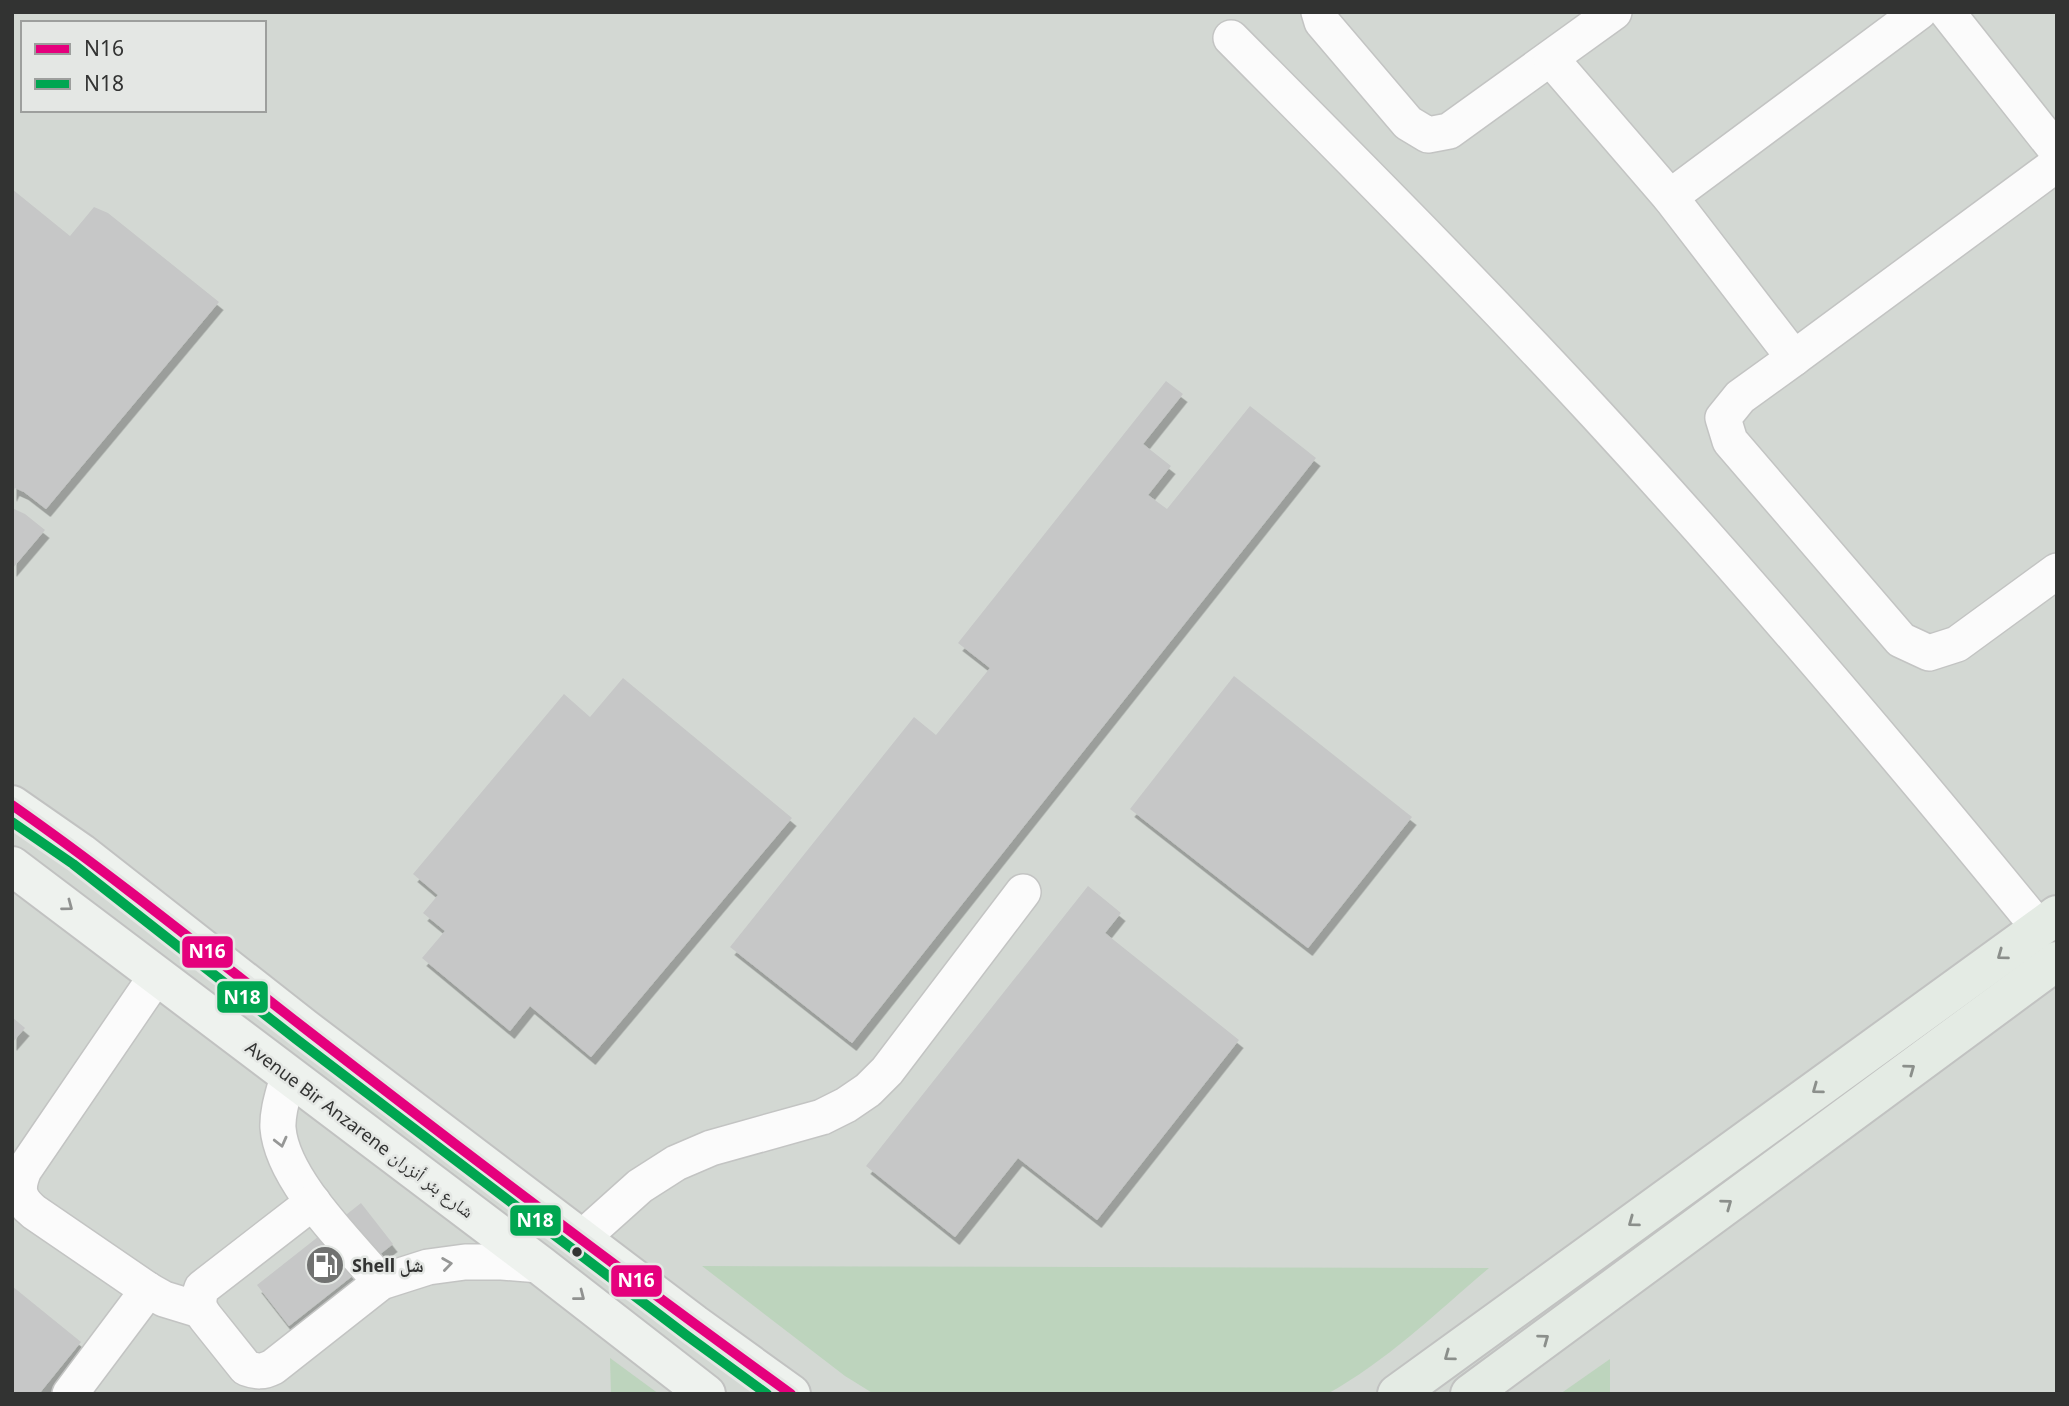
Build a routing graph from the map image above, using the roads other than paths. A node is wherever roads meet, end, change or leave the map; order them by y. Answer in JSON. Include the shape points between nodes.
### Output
{"nodes":[{"id":1,"x":1319,"y":12,"type":"edge"},
{"id":2,"x":1614,"y":12,"type":"edge"},
{"id":3,"x":1919,"y":12,"type":"edge"},
{"id":4,"x":1947,"y":12,"type":"edge"},
{"id":5,"x":1231,"y":38,"type":"dead end"},
{"id":6,"x":1551,"y":59,"type":"junction"},
{"id":7,"x":2057,"y":151,"type":"edge"},
{"id":8,"x":2057,"y":164,"type":"edge"},
{"id":9,"x":1670,"y":197,"type":"junction"},
{"id":10,"x":1794,"y":358,"type":"junction"},
{"id":11,"x":2057,"y":571,"type":"edge"},
{"id":12,"x":12,"y":805,"type":"edge"},
{"id":13,"x":12,"y":866,"type":"edge"},
{"id":14,"x":1023,"y":892,"type":"dead end"},
{"id":15,"x":2048,"y":921,"type":"edge"},
{"id":16,"x":2057,"y":961,"type":"edge"},
{"id":17,"x":157,"y":975,"type":"junction"},
{"id":18,"x":288,"y":1076,"type":"junction"},
{"id":19,"x":313,"y":1202,"type":"junction"},
{"id":20,"x":582,"y":1238,"type":"junction"},
{"id":21,"x":540,"y":1265,"type":"junction"},
{"id":22,"x":381,"y":1282,"type":"junction"},
{"id":23,"x":148,"y":1290,"type":"junction"},
{"id":24,"x":200,"y":1310,"type":"junction"},
{"id":25,"x":70,"y":1394,"type":"edge"},
{"id":26,"x":706,"y":1394,"type":"edge"},
{"id":27,"x":791,"y":1394,"type":"edge"},
{"id":28,"x":1397,"y":1394,"type":"edge"},
{"id":29,"x":1469,"y":1394,"type":"edge"}],
"edges":[{"from":1,"to":6,"type":"lane","via":[[1322,22],[1408,123],[1428,135],[1449,131]]},
{"from":2,"to":6,"type":"lane"},
{"from":3,"to":9,"type":"lane"},
{"from":4,"to":7,"type":"lane"},
{"from":5,"to":15,"type":"lane","via":[[1605,424]]},
{"from":6,"to":9,"type":"lane"},
{"from":8,"to":10,"type":"lane"},
{"from":9,"to":10,"type":"lane"},
{"from":10,"to":11,"type":"lane","via":[[1740,397],[1723,418],[1730,440],[1901,640],[1929,653],[1957,644]]},
{"from":12,"to":20,"type":"main road","via":[[81,853]]},
{"from":13,"to":17,"type":"main road","name":"Avenue Bir Anzarene شارع بئر أنزران","one_way":true},
{"from":14,"to":20,"type":"lane","via":[[887,1072],[868,1090],[822,1117],[711,1148],[676,1163],[640,1186]]},
{"from":15,"to":28,"type":"highway","one_way":true},
{"from":29,"to":16,"type":"highway","one_way":true},
{"from":17,"to":18,"type":"main road","name":"Avenue Bir Anzarene شارع بئر أنزران"},
{"from":17,"to":23,"type":"lane","via":[[19,1182],[20,1194],[34,1212]]},
{"from":18,"to":19,"type":"lane","one_way":true,"via":[[278,1126],[281,1147]]},
{"from":18,"to":21,"type":"main road","name":"Avenue Bir Anzarene شارع بئر أنزران"},
{"from":19,"to":22,"type":"lane"},
{"from":19,"to":24,"type":"lane","via":[[202,1289]]},
{"from":20,"to":27,"type":"main road"},
{"from":22,"to":21,"type":"lane","one_way":true,"via":[[428,1267],[465,1262]]},
{"from":21,"to":26,"type":"main road","name":"Avenue Bir Anzarene شارع بئر أنزران","one_way":true},
{"from":22,"to":24,"type":"lane","via":[[265,1371],[246,1368]]},
{"from":23,"to":24,"type":"lane"},
{"from":23,"to":25,"type":"lane"}]}
